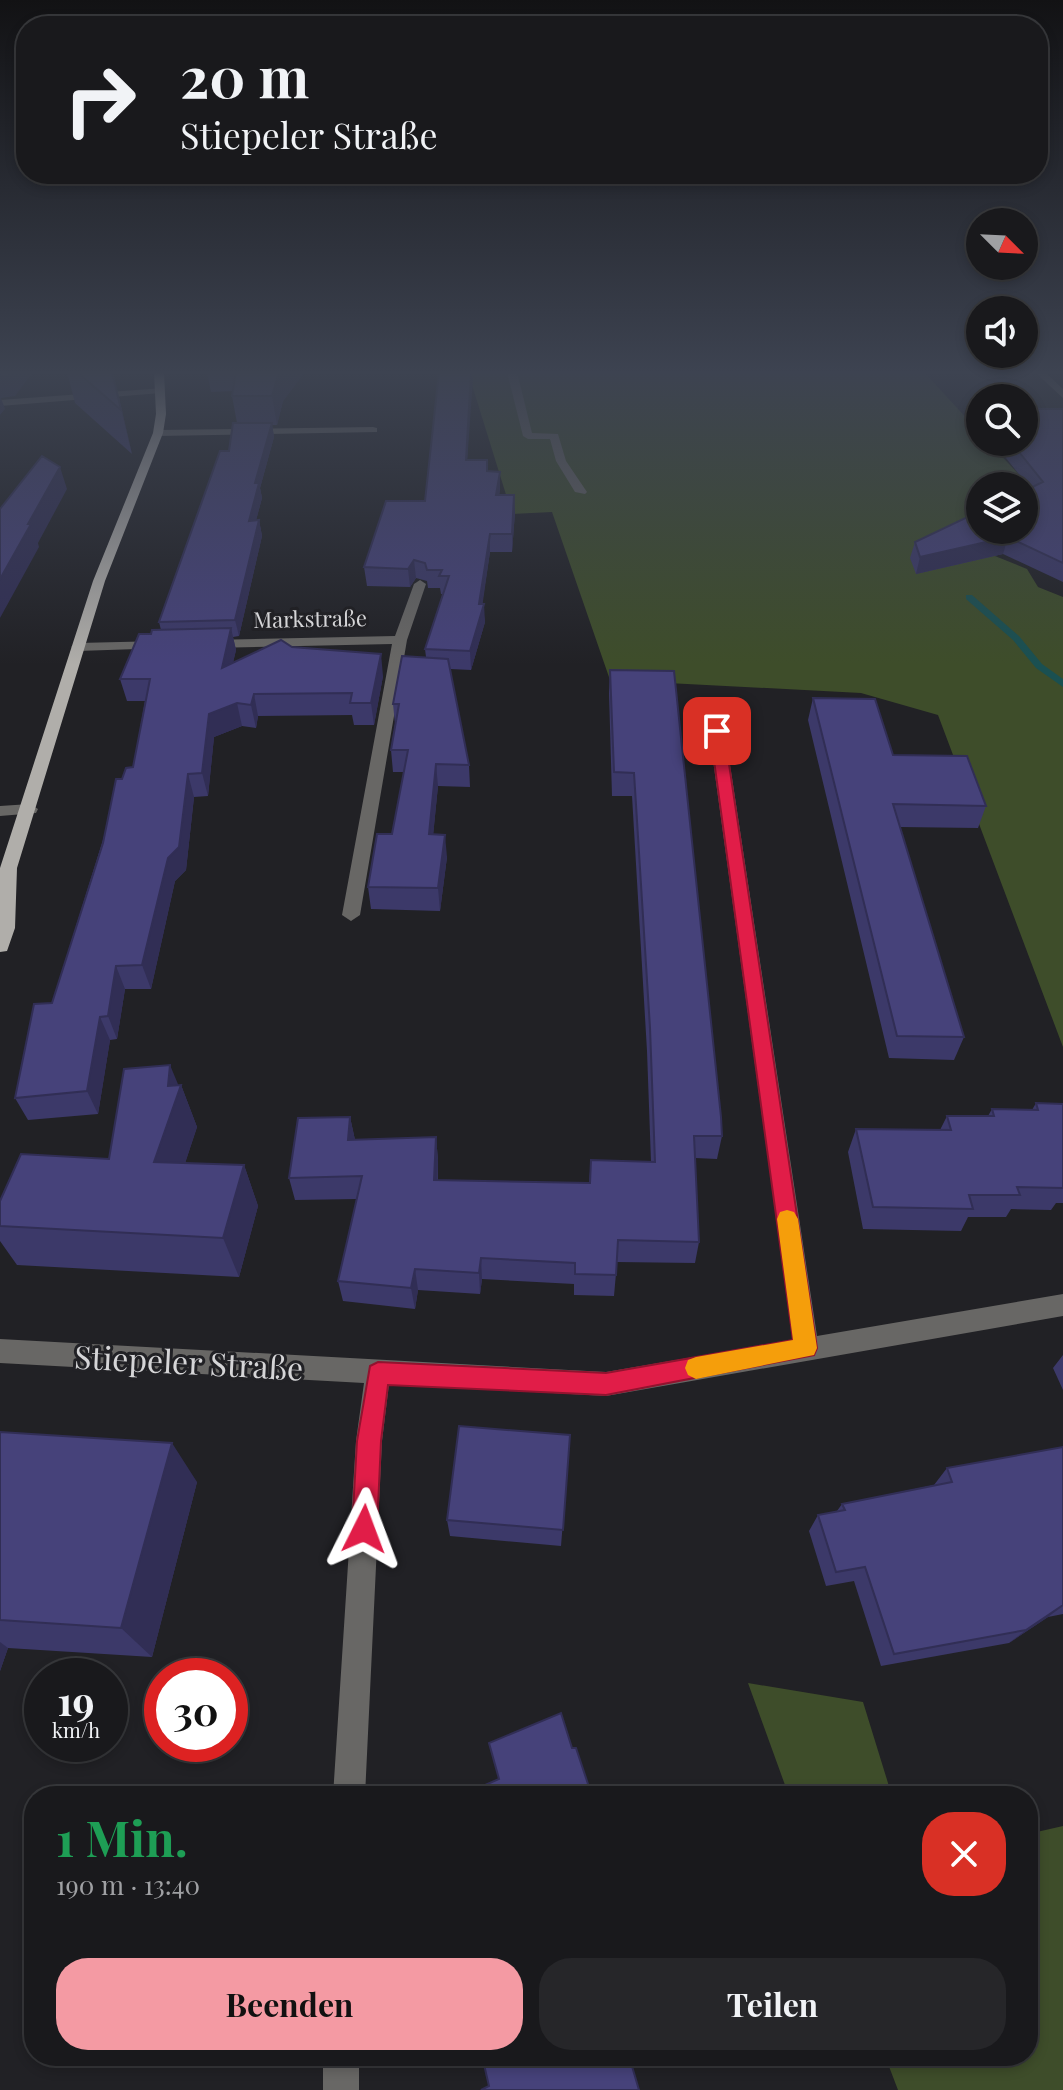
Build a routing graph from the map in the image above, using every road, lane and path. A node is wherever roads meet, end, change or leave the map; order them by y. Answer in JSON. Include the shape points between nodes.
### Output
{"nodes":[{"id":1,"x":143,"y":470,"type":"edge"},
{"id":2,"x":567,"y":470,"type":"edge"},
{"id":3,"x":581,"y":492,"type":"dead end"},
{"id":4,"x":420,"y":584,"type":"dead end"},
{"id":5,"x":400,"y":640,"type":"junction"},
{"id":6,"x":78,"y":647,"type":"junction"},
{"id":7,"x":732,"y":716,"type":"dead end"},
{"id":8,"x":30,"y":809,"type":"junction"},
{"id":9,"x":0,"y":811,"type":"edge"},
{"id":10,"x":5,"y":877,"type":"edge"},
{"id":11,"x":351,"y":915,"type":"dead end"},
{"id":12,"x":0,"y":946,"type":"edge"},
{"id":13,"x":1063,"y":1305,"type":"edge"},
{"id":14,"x":806,"y":1348,"type":"junction"},
{"id":15,"x":0,"y":1351,"type":"edge"},
{"id":16,"x":378,"y":1373,"type":"junction"},
{"id":17,"x":350,"y":1786,"type":"edge"},
{"id":18,"x":341,"y":2066,"type":"edge"},
{"id":19,"x":341,"y":2090,"type":"edge"}],
"edges":[{"from":1,"to":6,"type":"main road"},
{"from":2,"to":3,"type":"street"},
{"from":4,"to":5,"type":"street","name":"Markstraße"},
{"from":5,"to":6,"type":"street","name":"Markstraße"},
{"from":5,"to":11,"type":"street","name":"Markstraße"},
{"from":6,"to":8,"type":"main road"},
{"from":7,"to":14,"type":"street","via":[[717,731]]},
{"from":8,"to":9,"type":"street"},
{"from":8,"to":10,"type":"main road"},
{"from":10,"to":12,"type":"main road","via":[[6,928]]},
{"from":13,"to":14,"type":"street","name":"Stiepeler Straße"},
{"from":14,"to":16,"type":"street","name":"Stiepeler Straße","via":[[606,1384]]},
{"from":15,"to":16,"type":"street","name":"Stiepeler Straße"},
{"from":16,"to":17,"type":"street","via":[[369,1441]]},
{"from":18,"to":19,"type":"street"}]}
